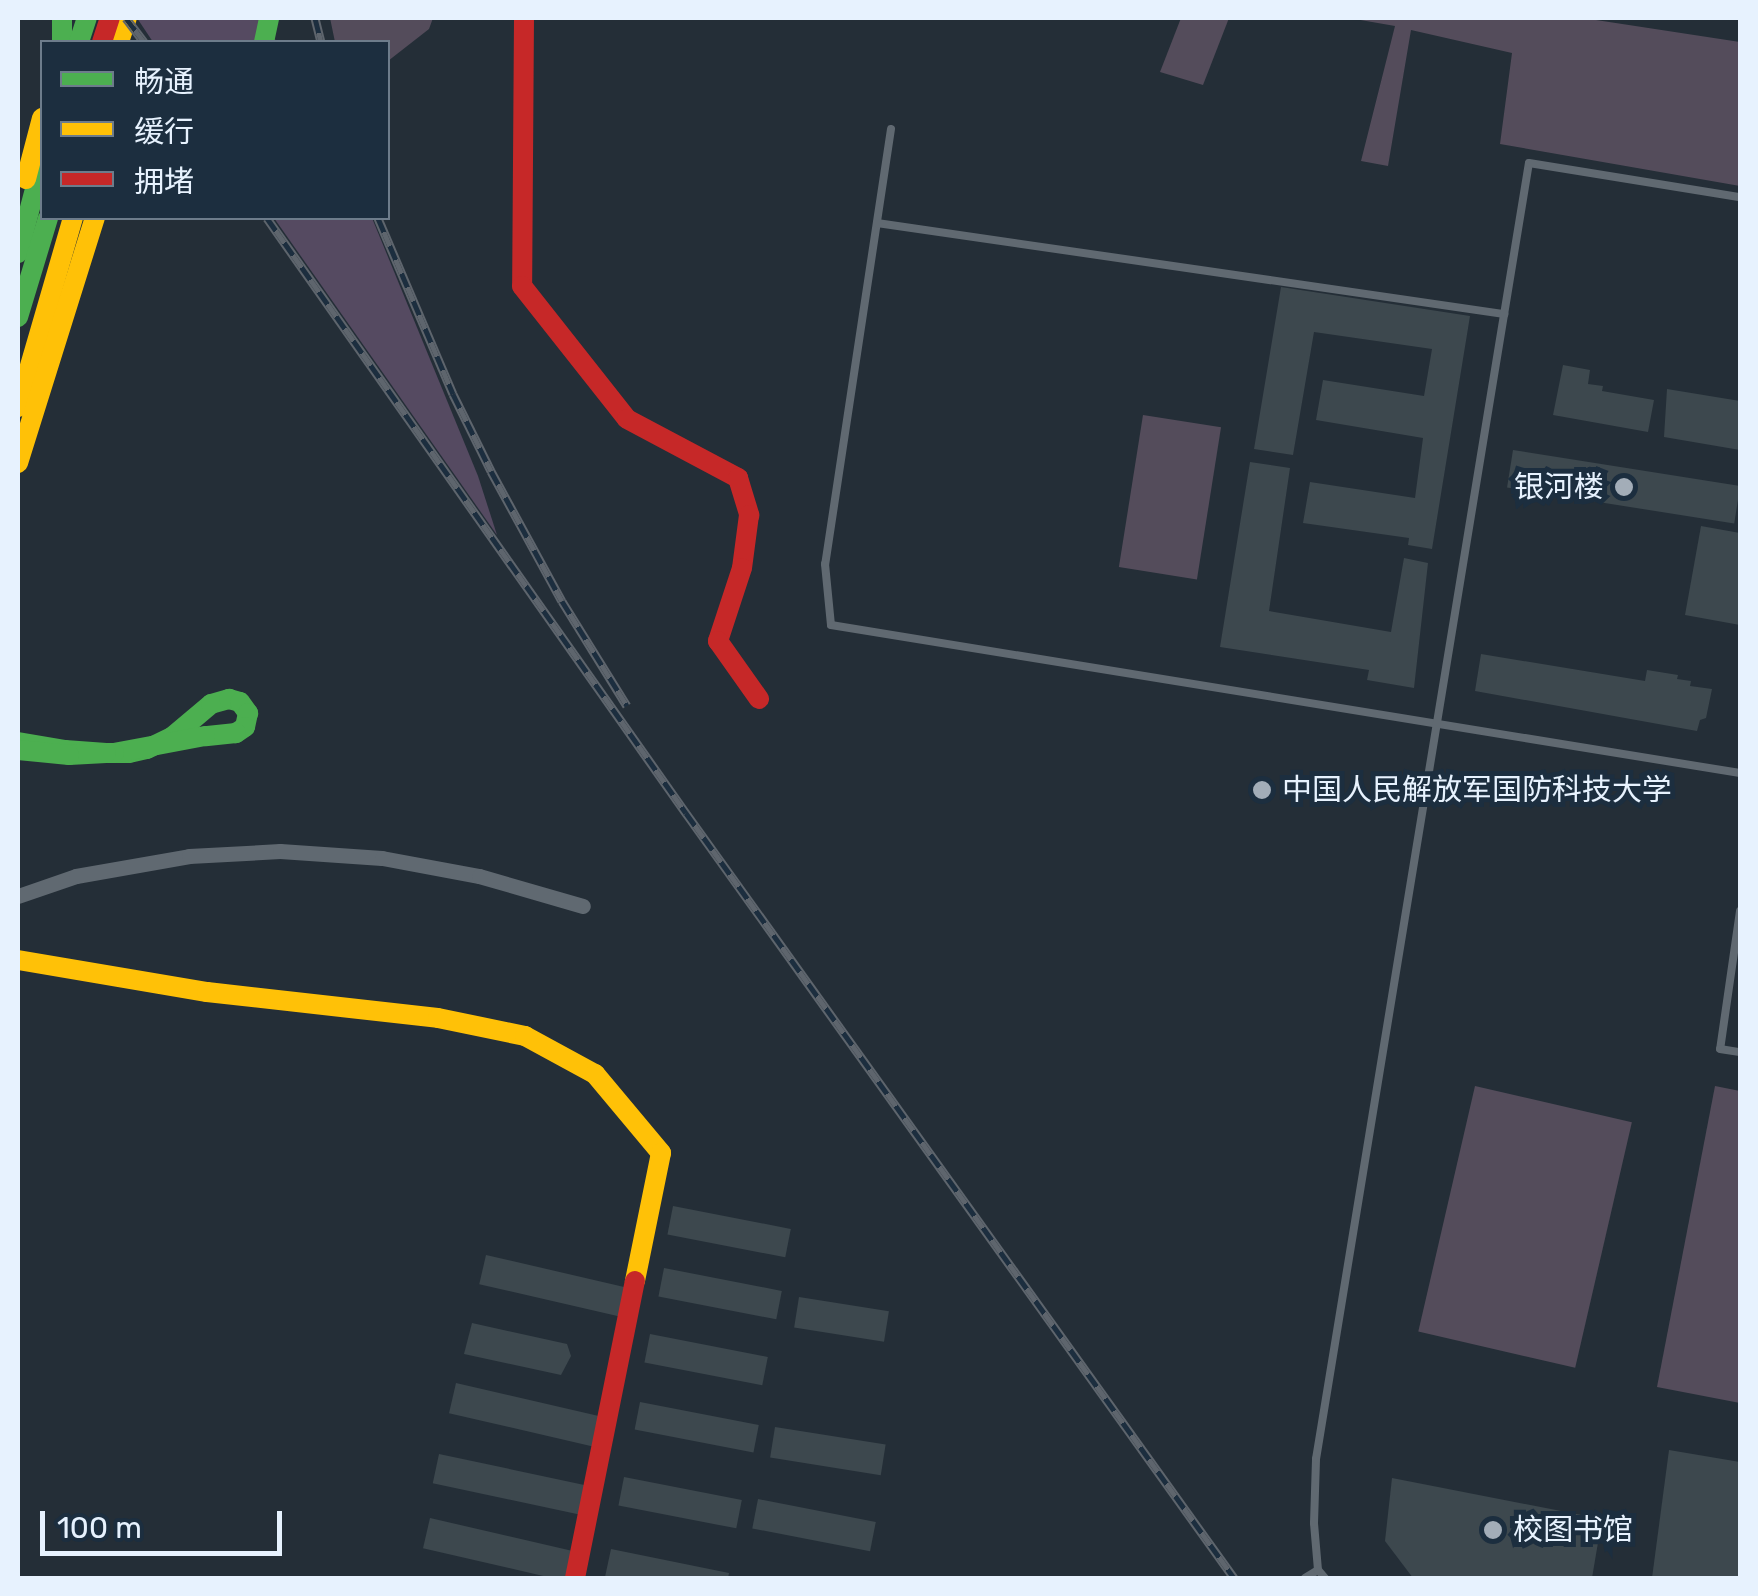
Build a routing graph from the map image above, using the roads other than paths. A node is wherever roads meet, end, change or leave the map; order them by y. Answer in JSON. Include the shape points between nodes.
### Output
{"nodes":[{"id":1,"x":76,"y":18,"type":"edge"},
{"id":2,"x":524,"y":18,"type":"edge"},
{"id":3,"x":91,"y":40,"type":"edge"},
{"id":4,"x":40,"y":126,"type":"edge"},
{"id":5,"x":891,"y":128,"type":"dead end"},
{"id":6,"x":40,"y":170,"type":"edge"},
{"id":7,"x":1740,"y":197,"type":"edge"},
{"id":8,"x":18,"y":208,"type":"edge"},
{"id":9,"x":47,"y":220,"type":"edge"},
{"id":10,"x":72,"y":220,"type":"edge"},
{"id":11,"x":95,"y":220,"type":"edge"},
{"id":12,"x":95,"y":220,"type":"edge"},
{"id":13,"x":877,"y":223,"type":"junction"},
{"id":14,"x":18,"y":252,"type":"edge"},
{"id":15,"x":1504,"y":314,"type":"junction"},
{"id":16,"x":18,"y":317,"type":"edge"},
{"id":17,"x":34,"y":355,"type":"junction"},
{"id":18,"x":18,"y":407,"type":"edge"},
{"id":19,"x":18,"y":463,"type":"edge"},
{"id":20,"x":759,"y":699,"type":"dead end"},
{"id":21,"x":1439,"y":725,"type":"junction"},
{"id":22,"x":18,"y":742,"type":"edge"},
{"id":23,"x":18,"y":750,"type":"edge"},
{"id":24,"x":106,"y":753,"type":"junction"},
{"id":25,"x":1740,"y":773,"type":"edge"},
{"id":26,"x":18,"y":896,"type":"edge"},
{"id":27,"x":583,"y":906,"type":"dead end"},
{"id":28,"x":1740,"y":911,"type":"edge"},
{"id":29,"x":18,"y":960,"type":"edge"},
{"id":30,"x":1740,"y":1052,"type":"edge"},
{"id":31,"x":1318,"y":1570,"type":"junction"},
{"id":32,"x":575,"y":1578,"type":"edge"},
{"id":33,"x":1305,"y":1578,"type":"edge"},
{"id":34,"x":1325,"y":1578,"type":"edge"}],
"edges":[{"from":1,"to":3,"type":"main road"},
{"from":2,"to":20,"type":"main road","via":[[522,286],[627,419],[738,478],[749,516],[742,568],[718,641]]},
{"from":4,"to":8,"type":"main road"},
{"from":5,"to":13,"type":"lane"},
{"from":6,"to":14,"type":"main road"},
{"from":7,"to":15,"type":"lane","via":[[1529,162]]},
{"from":9,"to":16,"type":"main road"},
{"from":10,"to":17,"type":"main road"},
{"from":11,"to":17,"type":"main road","via":[[72,252]]},
{"from":12,"to":19,"type":"main road"},
{"from":13,"to":15,"type":"lane"},
{"from":13,"to":21,"type":"lane","via":[[825,564],[830,625]]},
{"from":15,"to":21,"type":"lane"},
{"from":17,"to":18,"type":"main road"},
{"from":21,"to":25,"type":"lane"},
{"from":21,"to":31,"type":"lane","via":[[1316,1460]]},
{"from":22,"to":24,"type":"main road"},
{"from":23,"to":24,"type":"main road"},
{"from":24,"to":24,"type":"main road","via":[[205,736],[236,733],[246,727],[248,713],[228,699],[211,704],[172,737],[148,750]]},
{"from":26,"to":27,"type":"street","via":[[76,876],[189,856],[280,851],[382,858],[479,876]]},
{"from":28,"to":30,"type":"lane","via":[[1720,1049]]},
{"from":29,"to":32,"type":"main road","via":[[490,1028],[525,1036],[595,1074],[661,1153]]},
{"from":31,"to":33,"type":"lane"},
{"from":31,"to":34,"type":"lane"}]}
